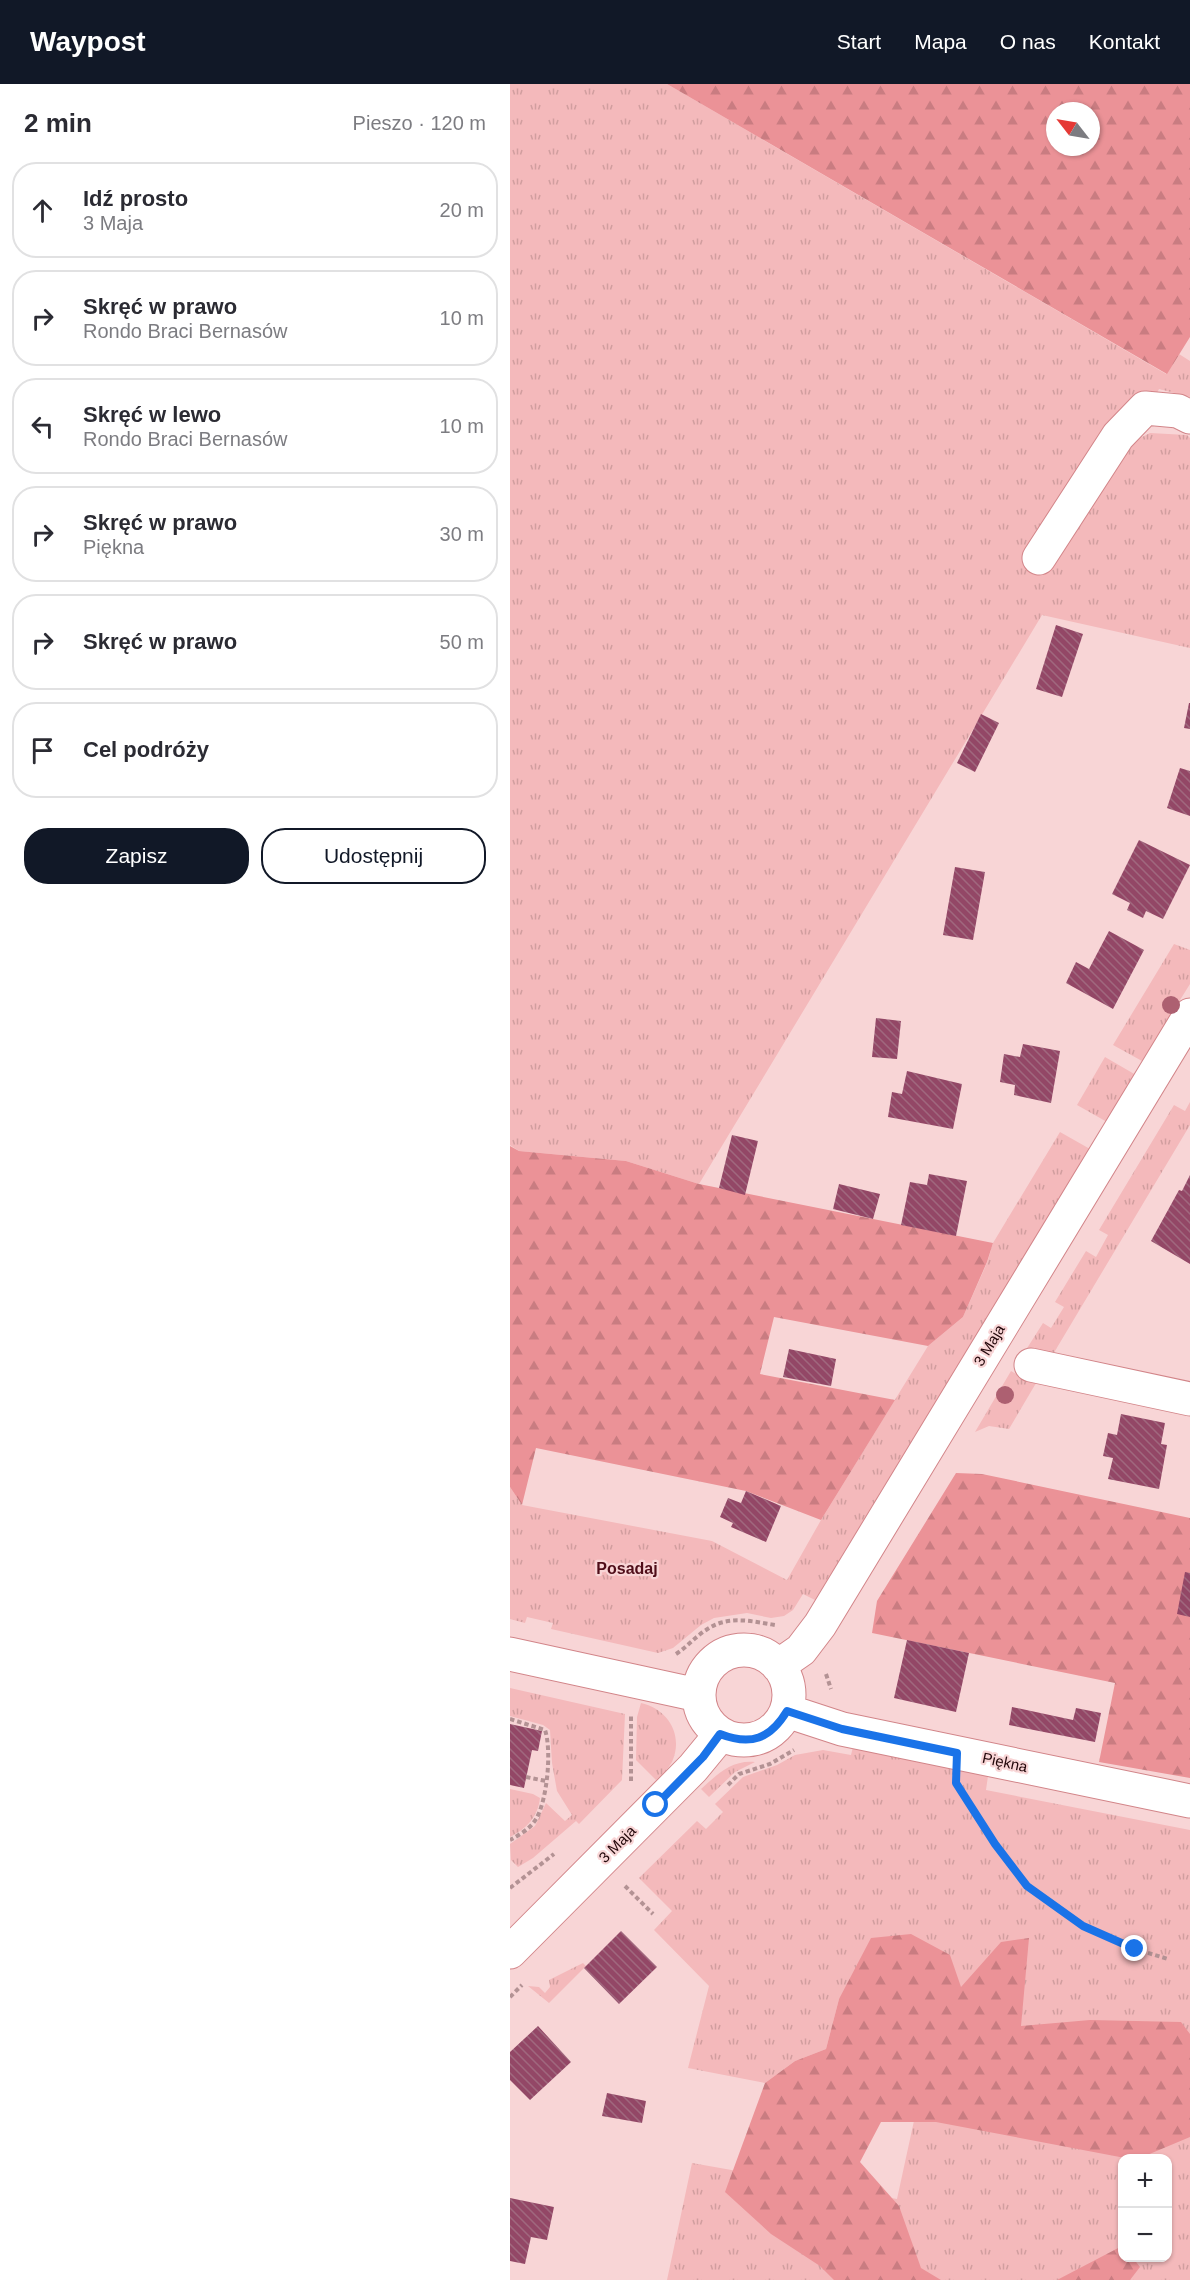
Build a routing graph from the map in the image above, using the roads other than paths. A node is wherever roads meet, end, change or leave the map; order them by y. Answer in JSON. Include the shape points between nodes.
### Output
{"nodes":[{"id":1,"x":1190,"y":417,"type":"edge"},
{"id":2,"x":1039,"y":558,"type":"dead end"},
{"id":3,"x":1190,"y":1016,"type":"edge"},
{"id":4,"x":1031,"y":1365,"type":"dead end"},
{"id":5,"x":1190,"y":1400,"type":"edge"},
{"id":6,"x":510,"y":1654,"type":"edge"},
{"id":7,"x":778,"y":1666,"type":"junction"},
{"id":8,"x":698,"y":1695,"type":"junction"},
{"id":9,"x":787,"y":1711,"type":"junction"},
{"id":10,"x":720,"y":1734,"type":"junction"},
{"id":11,"x":1190,"y":1801,"type":"edge"},
{"id":12,"x":510,"y":1952,"type":"edge"}],
"edges":[{"from":1,"to":2,"type":"street","via":[[1178,411],[1145,408],[1118,435]]},
{"from":3,"to":7,"type":"street","name":"3 Maja","via":[[820,1625],[801,1650]]},
{"from":4,"to":5,"type":"street"},
{"from":6,"to":8,"type":"street"},
{"from":7,"to":8,"type":"street","via":[[767,1656],[752,1651],[721,1656],[701,1680]]},
{"from":7,"to":9,"type":"street","via":[[788,1687]]},
{"from":8,"to":10,"type":"street","via":[[708,1724]]},
{"from":9,"to":10,"type":"street","via":[[766,1735],[735,1740]]},
{"from":9,"to":11,"type":"street","name":"Piękna","via":[[842,1729]]},
{"from":10,"to":12,"type":"street","name":"3 Maja","via":[[693,1768]]}]}
